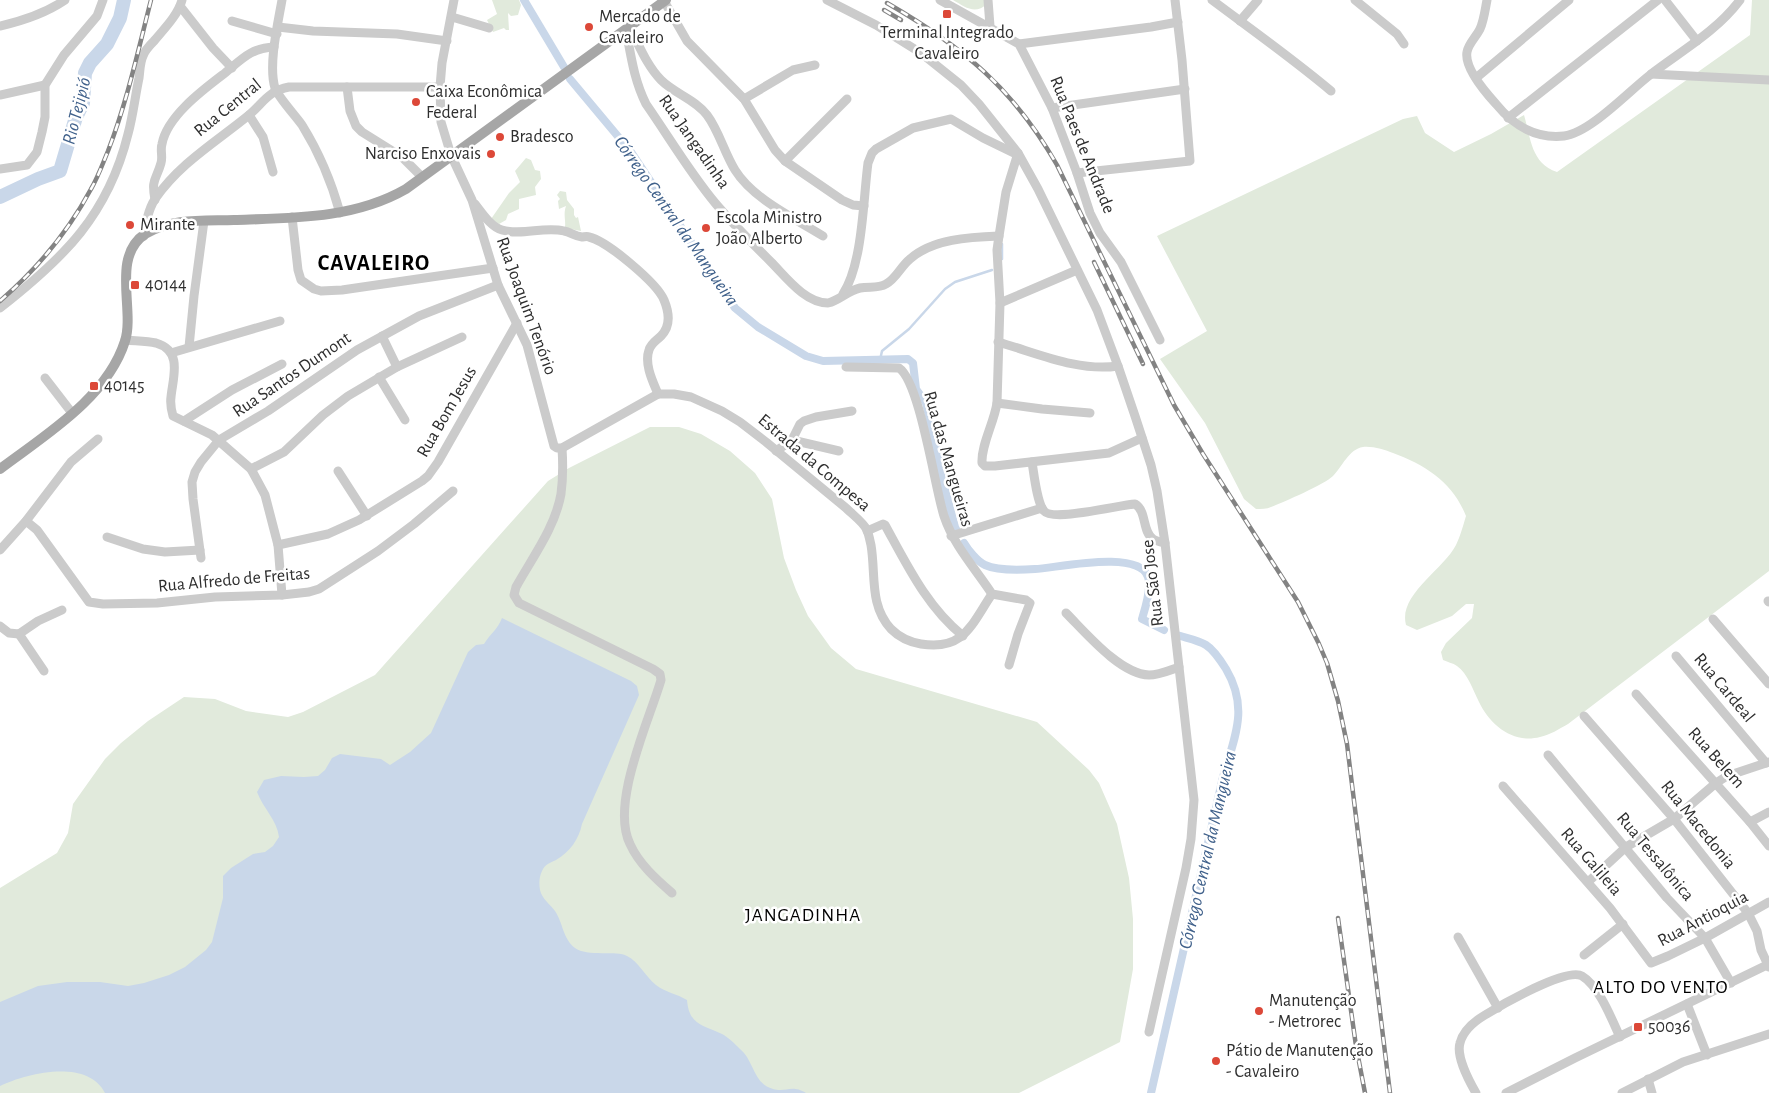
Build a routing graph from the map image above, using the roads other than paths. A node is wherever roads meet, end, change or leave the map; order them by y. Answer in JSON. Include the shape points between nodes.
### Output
{"nodes":[{"id":1,"x":65,"y":0,"type":"edge"},
{"id":2,"x":104,"y":0,"type":"edge"},
{"id":3,"x":282,"y":0,"type":"edge"},
{"id":4,"x":454,"y":0,"type":"edge"},
{"id":5,"x":827,"y":0,"type":"edge"},
{"id":6,"x":940,"y":0,"type":"edge"},
{"id":7,"x":988,"y":0,"type":"edge"},
{"id":8,"x":1175,"y":0,"type":"edge"},
{"id":9,"x":1212,"y":0,"type":"edge"},
{"id":10,"x":1258,"y":0,"type":"edge"},
{"id":11,"x":1356,"y":0,"type":"edge"},
{"id":12,"x":1569,"y":0,"type":"edge"},
{"id":13,"x":1658,"y":0,"type":"edge"},
{"id":14,"x":1665,"y":0,"type":"edge"},
{"id":15,"x":1740,"y":0,"type":"edge"},
{"id":16,"x":665,"y":1,"type":"edge"},
{"id":17,"x":1487,"y":1,"type":"edge"},
{"id":18,"x":181,"y":3,"type":"edge"},
{"id":19,"x":452,"y":17,"type":"junction"},
{"id":20,"x":232,"y":21,"type":"dead end"},
{"id":21,"x":1240,"y":21,"type":"junction"},
{"id":22,"x":1178,"y":22,"type":"junction"},
{"id":23,"x":0,"y":26,"type":"edge"},
{"id":24,"x":990,"y":26,"type":"junction"},
{"id":25,"x":489,"y":28,"type":"dead end"},
{"id":26,"x":628,"y":29,"type":"junction"},
{"id":27,"x":277,"y":31,"type":"junction"},
{"id":28,"x":447,"y":41,"type":"junction"},
{"id":29,"x":1697,"y":41,"type":"junction"},
{"id":30,"x":1020,"y":44,"type":"junction"},
{"id":31,"x":1404,"y":44,"type":"dead end"},
{"id":32,"x":274,"y":47,"type":"junction"},
{"id":33,"x":814,"y":65,"type":"dead end"},
{"id":34,"x":232,"y":68,"type":"junction"},
{"id":35,"x":1651,"y":74,"type":"junction"},
{"id":36,"x":1476,"y":78,"type":"junction"},
{"id":37,"x":1769,"y":80,"type":"edge"},
{"id":38,"x":45,"y":85,"type":"junction"},
{"id":39,"x":347,"y":86,"type":"junction"},
{"id":40,"x":440,"y":87,"type":"junction"},
{"id":41,"x":1185,"y":89,"type":"junction"},
{"id":42,"x":276,"y":90,"type":"junction"},
{"id":43,"x":1332,"y":91,"type":"dead end"},
{"id":44,"x":0,"y":95,"type":"edge"},
{"id":45,"x":744,"y":99,"type":"junction"},
{"id":46,"x":847,"y":99,"type":"dead end"},
{"id":47,"x":1052,"y":108,"type":"junction"},
{"id":48,"x":249,"y":115,"type":"junction"},
{"id":49,"x":1508,"y":118,"type":"junction"},
{"id":50,"x":1018,"y":154,"type":"junction"},
{"id":51,"x":451,"y":155,"type":"junction"},
{"id":52,"x":785,"y":162,"type":"junction"},
{"id":53,"x":0,"y":169,"type":"edge"},
{"id":54,"x":273,"y":172,"type":"dead end"},
{"id":55,"x":1077,"y":173,"type":"junction"},
{"id":56,"x":422,"y":177,"type":"junction"},
{"id":57,"x":155,"y":200,"type":"junction"},
{"id":58,"x":472,"y":200,"type":"junction"},
{"id":59,"x":864,"y":206,"type":"junction"},
{"id":60,"x":340,"y":213,"type":"junction"},
{"id":61,"x":292,"y":217,"type":"junction"},
{"id":62,"x":204,"y":221,"type":"junction"},
{"id":63,"x":144,"y":236,"type":"junction"},
{"id":64,"x":823,"y":236,"type":"dead end"},
{"id":65,"x":999,"y":236,"type":"junction"},
{"id":66,"x":494,"y":268,"type":"junction"},
{"id":67,"x":1077,"y":270,"type":"junction"},
{"id":68,"x":498,"y":285,"type":"junction"},
{"id":69,"x":839,"y":298,"type":"junction"},
{"id":70,"x":1000,"y":302,"type":"junction"},
{"id":71,"x":0,"y":308,"type":"edge"},
{"id":72,"x":280,"y":321,"type":"dead end"},
{"id":73,"x":517,"y":323,"type":"junction"},
{"id":74,"x":382,"y":336,"type":"junction"},
{"id":75,"x":462,"y":337,"type":"dead end"},
{"id":76,"x":125,"y":340,"type":"junction"},
{"id":77,"x":1160,"y":340,"type":"dead end"},
{"id":78,"x":998,"y":342,"type":"junction"},
{"id":79,"x":189,"y":347,"type":"junction"},
{"id":80,"x":173,"y":358,"type":"junction"},
{"id":81,"x":282,"y":364,"type":"dead end"},
{"id":82,"x":1118,"y":366,"type":"junction"},
{"id":83,"x":397,"y":367,"type":"junction"},
{"id":84,"x":846,"y":367,"type":"dead end"},
{"id":85,"x":379,"y":377,"type":"junction"},
{"id":86,"x":45,"y":378,"type":"dead end"},
{"id":87,"x":658,"y":394,"type":"junction"},
{"id":88,"x":997,"y":402,"type":"junction"},
{"id":89,"x":852,"y":411,"type":"dead end"},
{"id":90,"x":1090,"y":412,"type":"dead end"},
{"id":91,"x":72,"y":413,"type":"junction"},
{"id":92,"x":405,"y":420,"type":"dead end"},
{"id":93,"x":184,"y":421,"type":"junction"},
{"id":94,"x":1142,"y":438,"type":"junction"},
{"id":95,"x":98,"y":439,"type":"dead end"},
{"id":96,"x":219,"y":440,"type":"junction"},
{"id":97,"x":792,"y":440,"type":"junction"},
{"id":98,"x":560,"y":448,"type":"junction"},
{"id":99,"x":776,"y":451,"type":"junction"},
{"id":100,"x":839,"y":452,"type":"dead end"},
{"id":101,"x":1032,"y":462,"type":"junction"},
{"id":102,"x":0,"y":469,"type":"edge"},
{"id":103,"x":251,"y":469,"type":"junction"},
{"id":104,"x":338,"y":470,"type":"dead end"},
{"id":105,"x":453,"y":491,"type":"dead end"},
{"id":106,"x":1042,"y":508,"type":"junction"},
{"id":107,"x":367,"y":516,"type":"junction"},
{"id":108,"x":26,"y":521,"type":"junction"},
{"id":109,"x":868,"y":531,"type":"junction"},
{"id":110,"x":951,"y":536,"type":"junction"},
{"id":111,"x":107,"y":537,"type":"dead end"},
{"id":112,"x":1165,"y":543,"type":"junction"},
{"id":113,"x":278,"y":545,"type":"junction"},
{"id":114,"x":0,"y":550,"type":"edge"},
{"id":115,"x":992,"y":594,"type":"junction"},
{"id":116,"x":282,"y":595,"type":"junction"},
{"id":117,"x":62,"y":610,"type":"dead end"},
{"id":118,"x":1066,"y":613,"type":"dead end"},
{"id":119,"x":1713,"y":619,"type":"dead end"},
{"id":120,"x":0,"y":626,"type":"edge"},
{"id":121,"x":19,"y":634,"type":"junction"},
{"id":122,"x":963,"y":636,"type":"junction"},
{"id":123,"x":1676,"y":656,"type":"dead end"},
{"id":124,"x":1010,"y":665,"type":"dead end"},
{"id":125,"x":1179,"y":667,"type":"junction"},
{"id":126,"x":44,"y":672,"type":"dead end"},
{"id":127,"x":1769,"y":684,"type":"edge"},
{"id":128,"x":1636,"y":694,"type":"dead end"},
{"id":129,"x":1584,"y":716,"type":"dead end"},
{"id":130,"x":1548,"y":755,"type":"dead end"},
{"id":131,"x":1767,"y":762,"type":"edge"},
{"id":132,"x":1716,"y":783,"type":"junction"},
{"id":133,"x":1503,"y":786,"type":"dead end"},
{"id":134,"x":1769,"y":812,"type":"edge"},
{"id":135,"x":1674,"y":818,"type":"junction"},
{"id":136,"x":1750,"y":822,"type":"junction"},
{"id":137,"x":1769,"y":846,"type":"edge"},
{"id":138,"x":1626,"y":847,"type":"junction"},
{"id":139,"x":1588,"y":882,"type":"junction"},
{"id":140,"x":672,"y":893,"type":"dead end"},
{"id":141,"x":1769,"y":902,"type":"edge"},
{"id":142,"x":1748,"y":913,"type":"junction"},
{"id":143,"x":1623,"y":924,"type":"junction"},
{"id":144,"x":1458,"y":937,"type":"dead end"},
{"id":145,"x":1705,"y":938,"type":"junction"},
{"id":146,"x":1584,"y":954,"type":"dead end"},
{"id":147,"x":1651,"y":962,"type":"joint"},
{"id":148,"x":1769,"y":965,"type":"edge"},
{"id":149,"x":1731,"y":983,"type":"junction"},
{"id":150,"x":1687,"y":1004,"type":"junction"},
{"id":151,"x":1498,"y":1008,"type":"junction"},
{"id":152,"x":1149,"y":1032,"type":"dead end"},
{"id":153,"x":1769,"y":1034,"type":"edge"},
{"id":154,"x":1620,"y":1037,"type":"junction"},
{"id":155,"x":1707,"y":1055,"type":"junction"},
{"id":156,"x":1648,"y":1079,"type":"junction"},
{"id":157,"x":1476,"y":1093,"type":"edge"},
{"id":158,"x":1506,"y":1093,"type":"edge"},
{"id":159,"x":1622,"y":1093,"type":"edge"},
{"id":160,"x":1652,"y":1093,"type":"edge"}],
"edges":[{"from":1,"to":23,"type":"street","via":[[29,18]]},
{"from":2,"to":38,"type":"street","via":[[97,16],[64,55]]},
{"from":3,"to":27,"type":"street"},
{"from":4,"to":19,"type":"street","name":"Rua Joaquim Tenório"},
{"from":5,"to":50,"type":"street","name":"Rua São Jose","via":[[891,34],[939,67],[979,104]]},
{"from":6,"to":24,"type":"street"},
{"from":7,"to":24,"type":"street"},
{"from":8,"to":22,"type":"street"},
{"from":9,"to":21,"type":"street"},
{"from":10,"to":21,"type":"street"},
{"from":11,"to":31,"type":"street","via":[[1397,34]]},
{"from":12,"to":36,"type":"street"},
{"from":13,"to":49,"type":"street"},
{"from":14,"to":29,"type":"street"},
{"from":15,"to":29,"type":"street","via":[[1729,14]]},
{"from":16,"to":26,"type":"main road"},
{"from":16,"to":45,"type":"street","via":[[687,41]]},
{"from":17,"to":36,"type":"street","via":[[1483,21],[1467,53]]},
{"from":18,"to":34,"type":"street","via":[[192,23]]},
{"from":18,"to":71,"type":"street","via":[[143,55],[128,136],[110,187],[97,210],[66,251]]},
{"from":19,"to":25,"type":"street"},
{"from":19,"to":28,"type":"street","name":"Rua Joaquim Tenório"},
{"from":20,"to":27,"type":"street"},
{"from":21,"to":43,"type":"street"},
{"from":22,"to":30,"type":"street"},
{"from":22,"to":41,"type":"street"},
{"from":24,"to":30,"type":"street"},
{"from":26,"to":51,"type":"main road"},
{"from":26,"to":64,"type":"street","via":[[660,79],[698,105],[708,116],[729,159],[746,184]]},
{"from":26,"to":69,"type":"street","name":"Rua Jangadinha","via":[[635,79],[640,91],[716,203],[798,288],[823,303]]},
{"from":27,"to":28,"type":"street","via":[[389,33]]},
{"from":27,"to":32,"type":"street"},
{"from":28,"to":40,"type":"street","name":"Rua Joaquim Tenório"},
{"from":29,"to":35,"type":"street"},
{"from":30,"to":47,"type":"street","name":"Rua Paes de Andrade"},
{"from":32,"to":34,"type":"street","via":[[254,51]]},
{"from":32,"to":42,"type":"street"},
{"from":33,"to":45,"type":"street","via":[[793,70]]},
{"from":34,"to":57,"type":"street","via":[[196,95],[178,114],[165,136],[161,145],[162,162],[153,184]]},
{"from":35,"to":37,"type":"street"},
{"from":35,"to":49,"type":"street","via":[[1599,118],[1575,133],[1564,136],[1534,134]]},
{"from":36,"to":49,"type":"street"},
{"from":38,"to":44,"type":"street"},
{"from":38,"to":53,"type":"street","via":[[45,117],[38,152],[27,165]]},
{"from":39,"to":40,"type":"street","name":"Rua Central"},
{"from":39,"to":42,"type":"street","name":"Rua Central"},
{"from":39,"to":56,"type":"street","via":[[350,111],[356,126],[402,157]]},
{"from":40,"to":51,"type":"street","name":"Rua Joaquim Tenório","via":[[440,122]]},
{"from":41,"to":47,"type":"street"},
{"from":41,"to":55,"type":"street","via":[[1190,160]]},
{"from":42,"to":48,"type":"street","name":"Rua Central"},
{"from":42,"to":60,"type":"street","via":[[318,153]]},
{"from":45,"to":52,"type":"street"},
{"from":46,"to":52,"type":"street"},
{"from":47,"to":55,"type":"street","name":"Rua Paes de Andrade"},
{"from":48,"to":54,"type":"street","via":[[263,137]]},
{"from":48,"to":57,"type":"street","name":"Rua Central","via":[[188,162]]},
{"from":50,"to":59,"type":"street","via":[[950,119],[913,128],[872,153]]},
{"from":50,"to":65,"type":"street","via":[[1006,192]]},
{"from":50,"to":67,"type":"street","name":"Rua São Jose"},
{"from":51,"to":56,"type":"main road"},
{"from":51,"to":58,"type":"street","name":"Rua Joaquim Tenório"},
{"from":52,"to":59,"type":"street","via":[[842,200]]},
{"from":55,"to":77,"type":"street","name":"Rua Paes de Andrade","via":[[1095,224],[1121,262]]},
{"from":56,"to":60,"type":"main road","via":[[393,196]]},
{"from":57,"to":63,"type":"street","name":"Rua Central"},
{"from":58,"to":66,"type":"street","name":"Rua Joaquim Tenório"},
{"from":58,"to":87,"type":"street","via":[[500,230],[563,230],[601,242],[656,287],[667,307],[669,320],[666,330],[648,351],[650,371]]},
{"from":59,"to":69,"type":"street","via":[[854,267],[849,285]]},
{"from":60,"to":61,"type":"main road"},
{"from":61,"to":62,"type":"main road"},
{"from":61,"to":66,"type":"street","via":[[301,280],[320,291]]},
{"from":62,"to":63,"type":"main road","via":[[166,225]]},
{"from":62,"to":79,"type":"street"},
{"from":63,"to":76,"type":"main road","via":[[137,242],[127,265]]},
{"from":65,"to":69,"type":"street","via":[[973,237],[925,249],[910,259],[885,285],[859,288]]},
{"from":65,"to":70,"type":"street"},
{"from":66,"to":68,"type":"street","name":"Rua Joaquim Tenório"},
{"from":67,"to":70,"type":"street"},
{"from":67,"to":82,"type":"street","name":"Rua São Jose","via":[[1097,310]]},
{"from":68,"to":73,"type":"street","name":"Rua Joaquim Tenório"},
{"from":68,"to":74,"type":"street","name":"Rua Santos Dumont","via":[[419,316]]},
{"from":70,"to":78,"type":"street"},
{"from":72,"to":79,"type":"street"},
{"from":73,"to":98,"type":"street","name":"Rua Joaquim Tenório","via":[[531,358],[552,443]]},
{"from":73,"to":107,"type":"street","name":"Rua Bom Jesus","via":[[433,470],[422,481]]},
{"from":74,"to":83,"type":"street"},
{"from":74,"to":96,"type":"street","name":"Rua Santos Dumont"},
{"from":75,"to":83,"type":"street"},
{"from":76,"to":80,"type":"street","via":[[156,343],[166,348]]},
{"from":76,"to":91,"type":"main road","via":[[108,375]]},
{"from":78,"to":82,"type":"street","via":[[1078,365]]},
{"from":78,"to":88,"type":"street"},
{"from":79,"to":80,"type":"street"},
{"from":80,"to":93,"type":"street","via":[[176,371],[170,407],[173,416]]},
{"from":81,"to":93,"type":"street","via":[[232,390]]},
{"from":82,"to":94,"type":"street","name":"Rua São Jose"},
{"from":83,"to":85,"type":"street"},
{"from":84,"to":110,"type":"street","name":"Rua das Mangueiras","via":[[899,368],[907,376]]},
{"from":85,"to":92,"type":"street"},
{"from":85,"to":103,"type":"street","via":[[336,405],[284,452]]},
{"from":86,"to":91,"type":"street"},
{"from":87,"to":98,"type":"street"},
{"from":87,"to":99,"type":"street","name":"Estrada da Compesa","via":[[691,397],[707,403],[740,422]]},
{"from":88,"to":90,"type":"street"},
{"from":88,"to":101,"type":"street","via":[[982,454],[982,465]]},
{"from":89,"to":97,"type":"street","via":[[804,421]]},
{"from":91,"to":102,"type":"main road"},
{"from":93,"to":96,"type":"street"},
{"from":94,"to":101,"type":"street","via":[[1109,453]]},
{"from":94,"to":112,"type":"street","name":"Rua São Jose","via":[[1157,491]]},
{"from":95,"to":108,"type":"street","via":[[70,462]]},
{"from":96,"to":103,"type":"street"},
{"from":96,"to":111,"type":"street","name":"Rua Santos Dumont","via":[[198,467],[192,482],[201,554],[143,549]]},
{"from":97,"to":99,"type":"street"},
{"from":97,"to":100,"type":"street"},
{"from":98,"to":140,"type":"street","via":[[563,477],[556,512],[514,595],[519,602],[660,674],[661,680],[639,744],[625,800],[625,824],[629,842],[640,861]]},
{"from":99,"to":109,"type":"street","name":"Estrada da Compesa","via":[[846,508]]},
{"from":101,"to":106,"type":"street"},
{"from":103,"to":113,"type":"street","via":[[265,495]]},
{"from":104,"to":107,"type":"street"},
{"from":105,"to":116,"type":"street","name":"Rua Alfredo de Freitas","via":[[378,551],[327,585],[309,592]]},
{"from":106,"to":110,"type":"street"},
{"from":106,"to":112,"type":"street","via":[[1045,513],[1056,515],[1135,504],[1140,508],[1152,539]]},
{"from":107,"to":113,"type":"street","name":"Rua Bom Jesus","via":[[328,534]]},
{"from":108,"to":114,"type":"street"},
{"from":108,"to":116,"type":"street","name":"Rua Alfredo de Freitas","via":[[37,530],[86,598],[94,604],[157,604],[215,596]]},
{"from":109,"to":122,"type":"street","via":[[884,524],[926,596],[938,613]]},
{"from":109,"to":122,"type":"street","name":"Estrada da Compesa","via":[[876,605],[884,621],[905,640],[915,643],[940,646]]},
{"from":110,"to":115,"type":"street","name":"Rua das Mangueiras"},
{"from":112,"to":125,"type":"street","name":"Rua São Jose"},
{"from":113,"to":116,"type":"street"},
{"from":115,"to":122,"type":"street"},
{"from":115,"to":124,"type":"street","via":[[1030,603]]},
{"from":117,"to":121,"type":"street"},
{"from":118,"to":125,"type":"street","via":[[1130,669],[1151,675]]},
{"from":119,"to":127,"type":"street"},
{"from":120,"to":121,"type":"street","via":[[9,634]]},
{"from":121,"to":126,"type":"street"},
{"from":123,"to":131,"type":"street","name":"Rua Cardeal"},
{"from":125,"to":152,"type":"street","name":"Rua São Jose","via":[[1193,818],[1186,868]]},
{"from":128,"to":132,"type":"street","name":"Rua Belem"},
{"from":129,"to":135,"type":"street","name":"Rua Macedonia"},
{"from":130,"to":138,"type":"street","name":"Rua Tessalônica"},
{"from":131,"to":132,"type":"street"},
{"from":132,"to":135,"type":"street"},
{"from":132,"to":136,"type":"street","name":"Rua Belem"},
{"from":133,"to":139,"type":"street","name":"Rua Galileia"},
{"from":134,"to":136,"type":"street"},
{"from":135,"to":138,"type":"street"},
{"from":135,"to":142,"type":"street","name":"Rua Macedonia"},
{"from":136,"to":137,"type":"street","name":"Rua Belem"},
{"from":138,"to":139,"type":"street"},
{"from":138,"to":145,"type":"street","name":"Rua Tessalônica"},
{"from":139,"to":143,"type":"street","name":"Rua Galileia"},
{"from":141,"to":142,"type":"street","name":"Rua Antioquia"},
{"from":142,"to":145,"type":"street","name":"Rua Antioquia"},
{"from":142,"to":148,"type":"street","name":"Rua Macedonia"},
{"from":143,"to":146,"type":"street"},
{"from":143,"to":147,"type":"street","name":"Rua Galileia"},
{"from":144,"to":151,"type":"street"},
{"from":145,"to":147,"type":"street","name":"Rua Antioquia"},
{"from":145,"to":149,"type":"street","name":"Rua Tessalônica"},
{"from":148,"to":149,"type":"street"},
{"from":149,"to":150,"type":"street"},
{"from":150,"to":154,"type":"street"},
{"from":150,"to":155,"type":"street"},
{"from":151,"to":154,"type":"street","via":[[1552,980],[1574,974],[1590,982]]},
{"from":151,"to":157,"type":"street","via":[[1476,1022],[1463,1036],[1459,1048]]},
{"from":153,"to":155,"type":"street"},
{"from":154,"to":158,"type":"street"},
{"from":155,"to":156,"type":"street","via":[[1683,1062]]},
{"from":156,"to":159,"type":"street"},
{"from":156,"to":160,"type":"street"}]}
